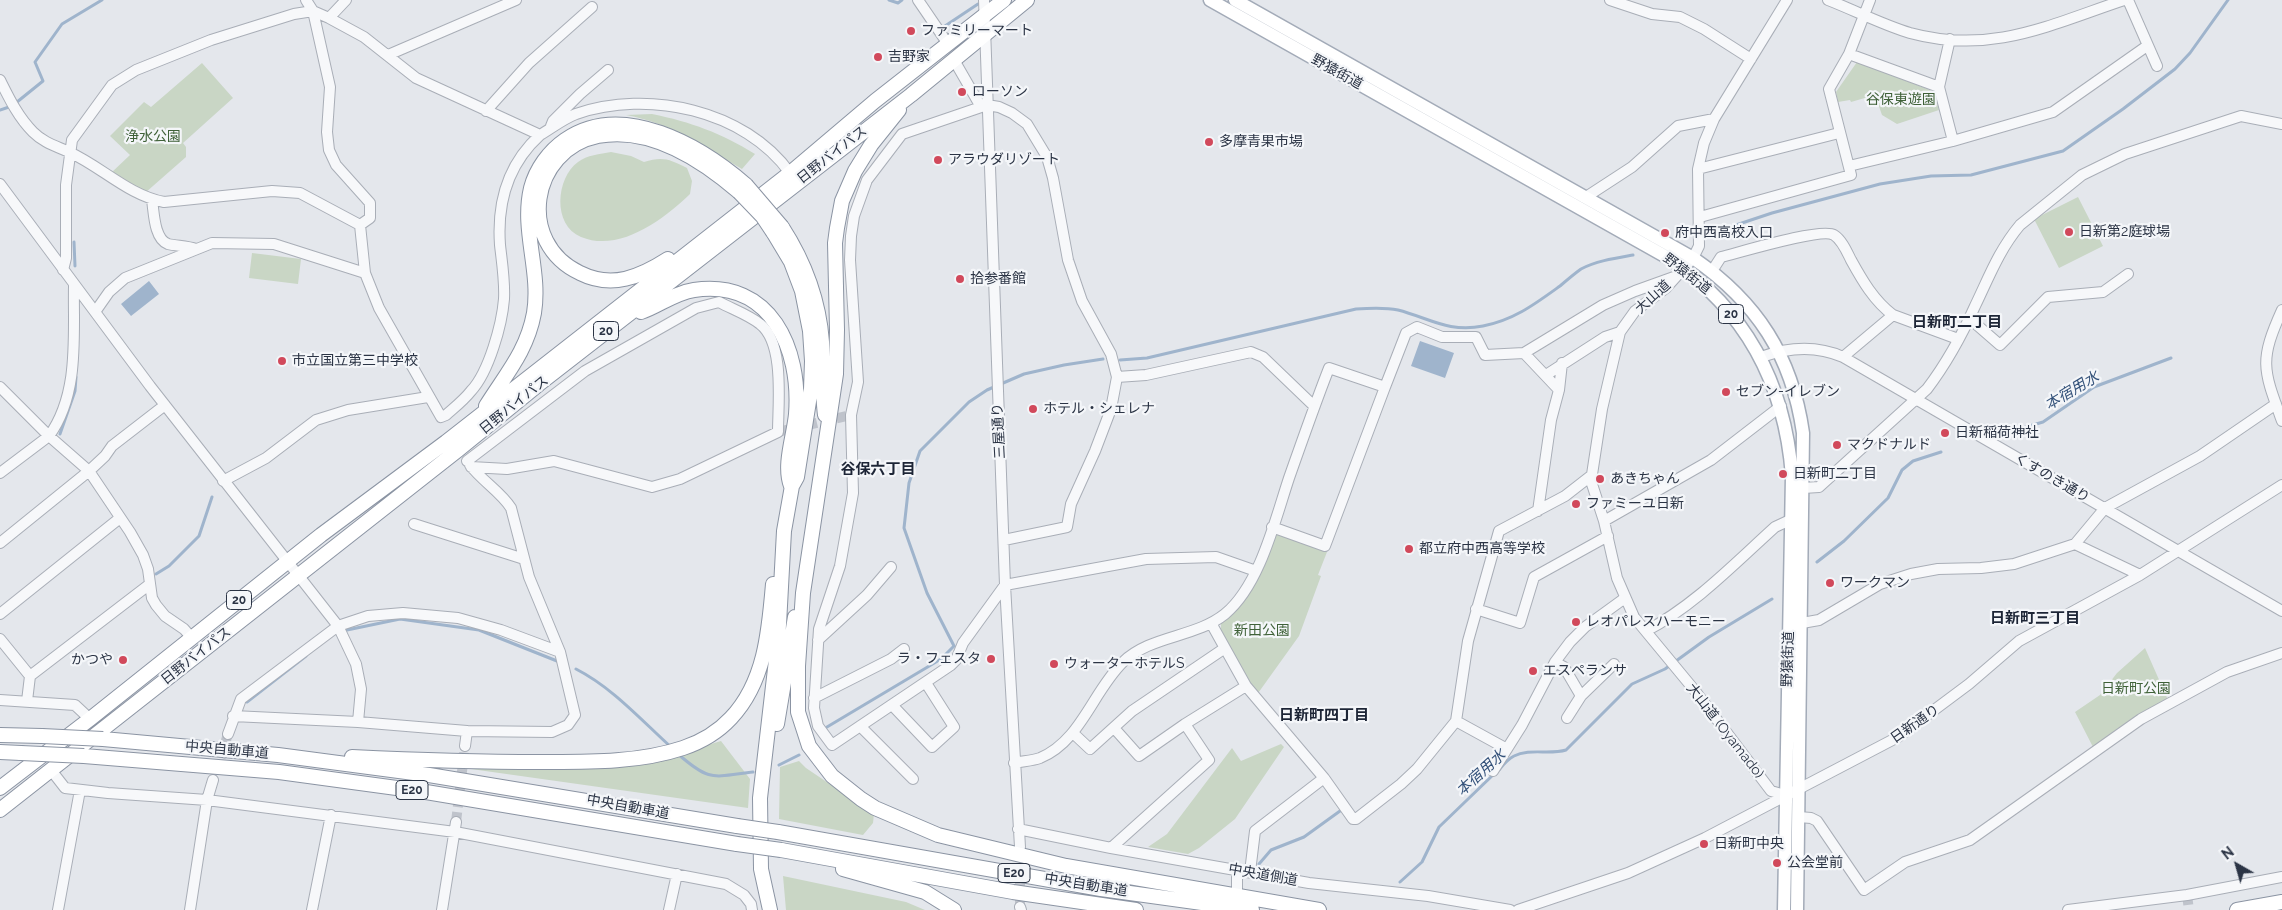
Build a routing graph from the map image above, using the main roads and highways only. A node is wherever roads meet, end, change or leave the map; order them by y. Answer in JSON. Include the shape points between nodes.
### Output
{"nodes":[{"id":1,"x":1004,"y":0,"type":"edge"},
{"id":2,"x":1027,"y":0,"type":"edge"},
{"id":3,"x":1210,"y":0,"type":"edge"},
{"id":4,"x":1235,"y":0,"type":"edge"},
{"id":5,"x":911,"y":94,"type":"junction"},
{"id":6,"x":743,"y":189,"type":"junction"},
{"id":7,"x":778,"y":230,"type":"junction"},
{"id":8,"x":687,"y":254,"type":"junction"},
{"id":9,"x":626,"y":316,"type":"junction"},
{"id":10,"x":480,"y":415,"type":"junction"},
{"id":11,"x":827,"y":435,"type":"junction"},
{"id":12,"x":792,"y":486,"type":"junction"},
{"id":13,"x":781,"y":559,"type":"junction"},
{"id":14,"x":803,"y":593,"type":"junction"},
{"id":15,"x":0,"y":735,"type":"edge"},
{"id":16,"x":0,"y":752,"type":"edge"},
{"id":17,"x":278,"y":755,"type":"junction"},
{"id":18,"x":0,"y":788,"type":"edge"},
{"id":19,"x":0,"y":810,"type":"edge"},
{"id":20,"x":781,"y":850,"type":"junction"},
{"id":21,"x":2282,"y":902,"type":"edge"},
{"id":22,"x":770,"y":910,"type":"edge"},
{"id":23,"x":778,"y":910,"type":"edge"},
{"id":24,"x":954,"y":910,"type":"edge"},
{"id":25,"x":1136,"y":910,"type":"edge"},
{"id":26,"x":1252,"y":910,"type":"edge"},
{"id":27,"x":1319,"y":910,"type":"edge"},
{"id":28,"x":1784,"y":910,"type":"edge"},
{"id":29,"x":1797,"y":910,"type":"edge"},
{"id":30,"x":2237,"y":910,"type":"edge"}],
"edges":[{"from":1,"to":8,"type":"highway","name":"日野バイパス","number":"20"},
{"from":2,"to":5,"type":"highway","name":"日野バイパス","number":"20"},
{"from":3,"to":28,"type":"main road","name":"野猿街道","number":"20","via":[[1652,248],[1732,315],[1752,341],[1781,406],[1791,461]]},
{"from":4,"to":29,"type":"main road","name":"野猿街道","number":"20","via":[[1693,258],[1745,300],[1763,324],[1791,378],[1803,434]]},
{"from":5,"to":9,"type":"highway","name":"日野バイパス","number":"20"},
{"from":5,"to":11,"type":"highway","via":[[863,158],[842,201],[835,243],[836,374]]},
{"from":6,"to":7,"type":"highway","bridge":true},
{"from":6,"to":8,"type":"highway","via":[[688,156],[655,142],[624,135],[598,136],[577,144],[557,160],[547,174],[540,191],[539,220],[548,244],[569,268],[591,278],[620,281],[649,271],[671,256]]},
{"from":6,"to":10,"type":"highway","via":[[708,156],[680,141],[647,130],[620,125],[600,126],[580,131],[559,144],[541,165],[531,189],[528,220],[536,297],[530,328],[512,369]]},
{"from":7,"to":11,"type":"highway","via":[[800,258],[816,306],[822,344],[821,378]]},
{"from":7,"to":12,"type":"highway","via":[[800,284],[812,346],[810,401],[797,477]]},
{"from":8,"to":10,"type":"highway","name":"日野バイパス","number":"20"},
{"from":9,"to":12,"type":"highway","via":[[647,310],[676,295],[703,289],[737,294],[765,312],[783,335],[794,366],[796,414],[788,476]]},
{"from":9,"to":19,"type":"highway","name":"日野バイパス","number":"20","via":[[466,460],[298,576]]},
{"from":10,"to":18,"type":"highway","name":"日野バイパス","number":"20"},
{"from":11,"to":14,"type":"highway"},
{"from":12,"to":13,"type":"highway"},
{"from":13,"to":17,"type":"highway","via":[[774,571],[768,629],[754,685],[730,719],[702,740],[683,748],[603,761],[547,762]]},
{"from":13,"to":22,"type":"highway","via":[[778,644],[760,798],[761,869]]},
{"from":14,"to":23,"type":"highway","via":[[792,627],[769,794],[769,842]]},
{"from":14,"to":27,"type":"highway","via":[[797,686],[802,726],[809,746],[821,763],[839,783],[861,799],[921,829],[955,840],[1066,866]]},
{"from":15,"to":17,"type":"highway","name":"中央自動車道","number":"E20","bridge":true,"via":[[103,739]]},
{"from":16,"to":20,"type":"highway","name":"中央自動車道","number":"E20","bridge":true,"via":[[279,772],[426,792]]},
{"from":17,"to":26,"type":"highway","name":"中央自動車道","number":"E20","bridge":true,"via":[[429,775],[1101,889]]},
{"from":20,"to":24,"type":"highway","via":[[925,892]]},
{"from":20,"to":25,"type":"highway","name":"中央自動車道","number":"E20","via":[[1013,892]]},
{"from":21,"to":30,"type":"highway"}]}
